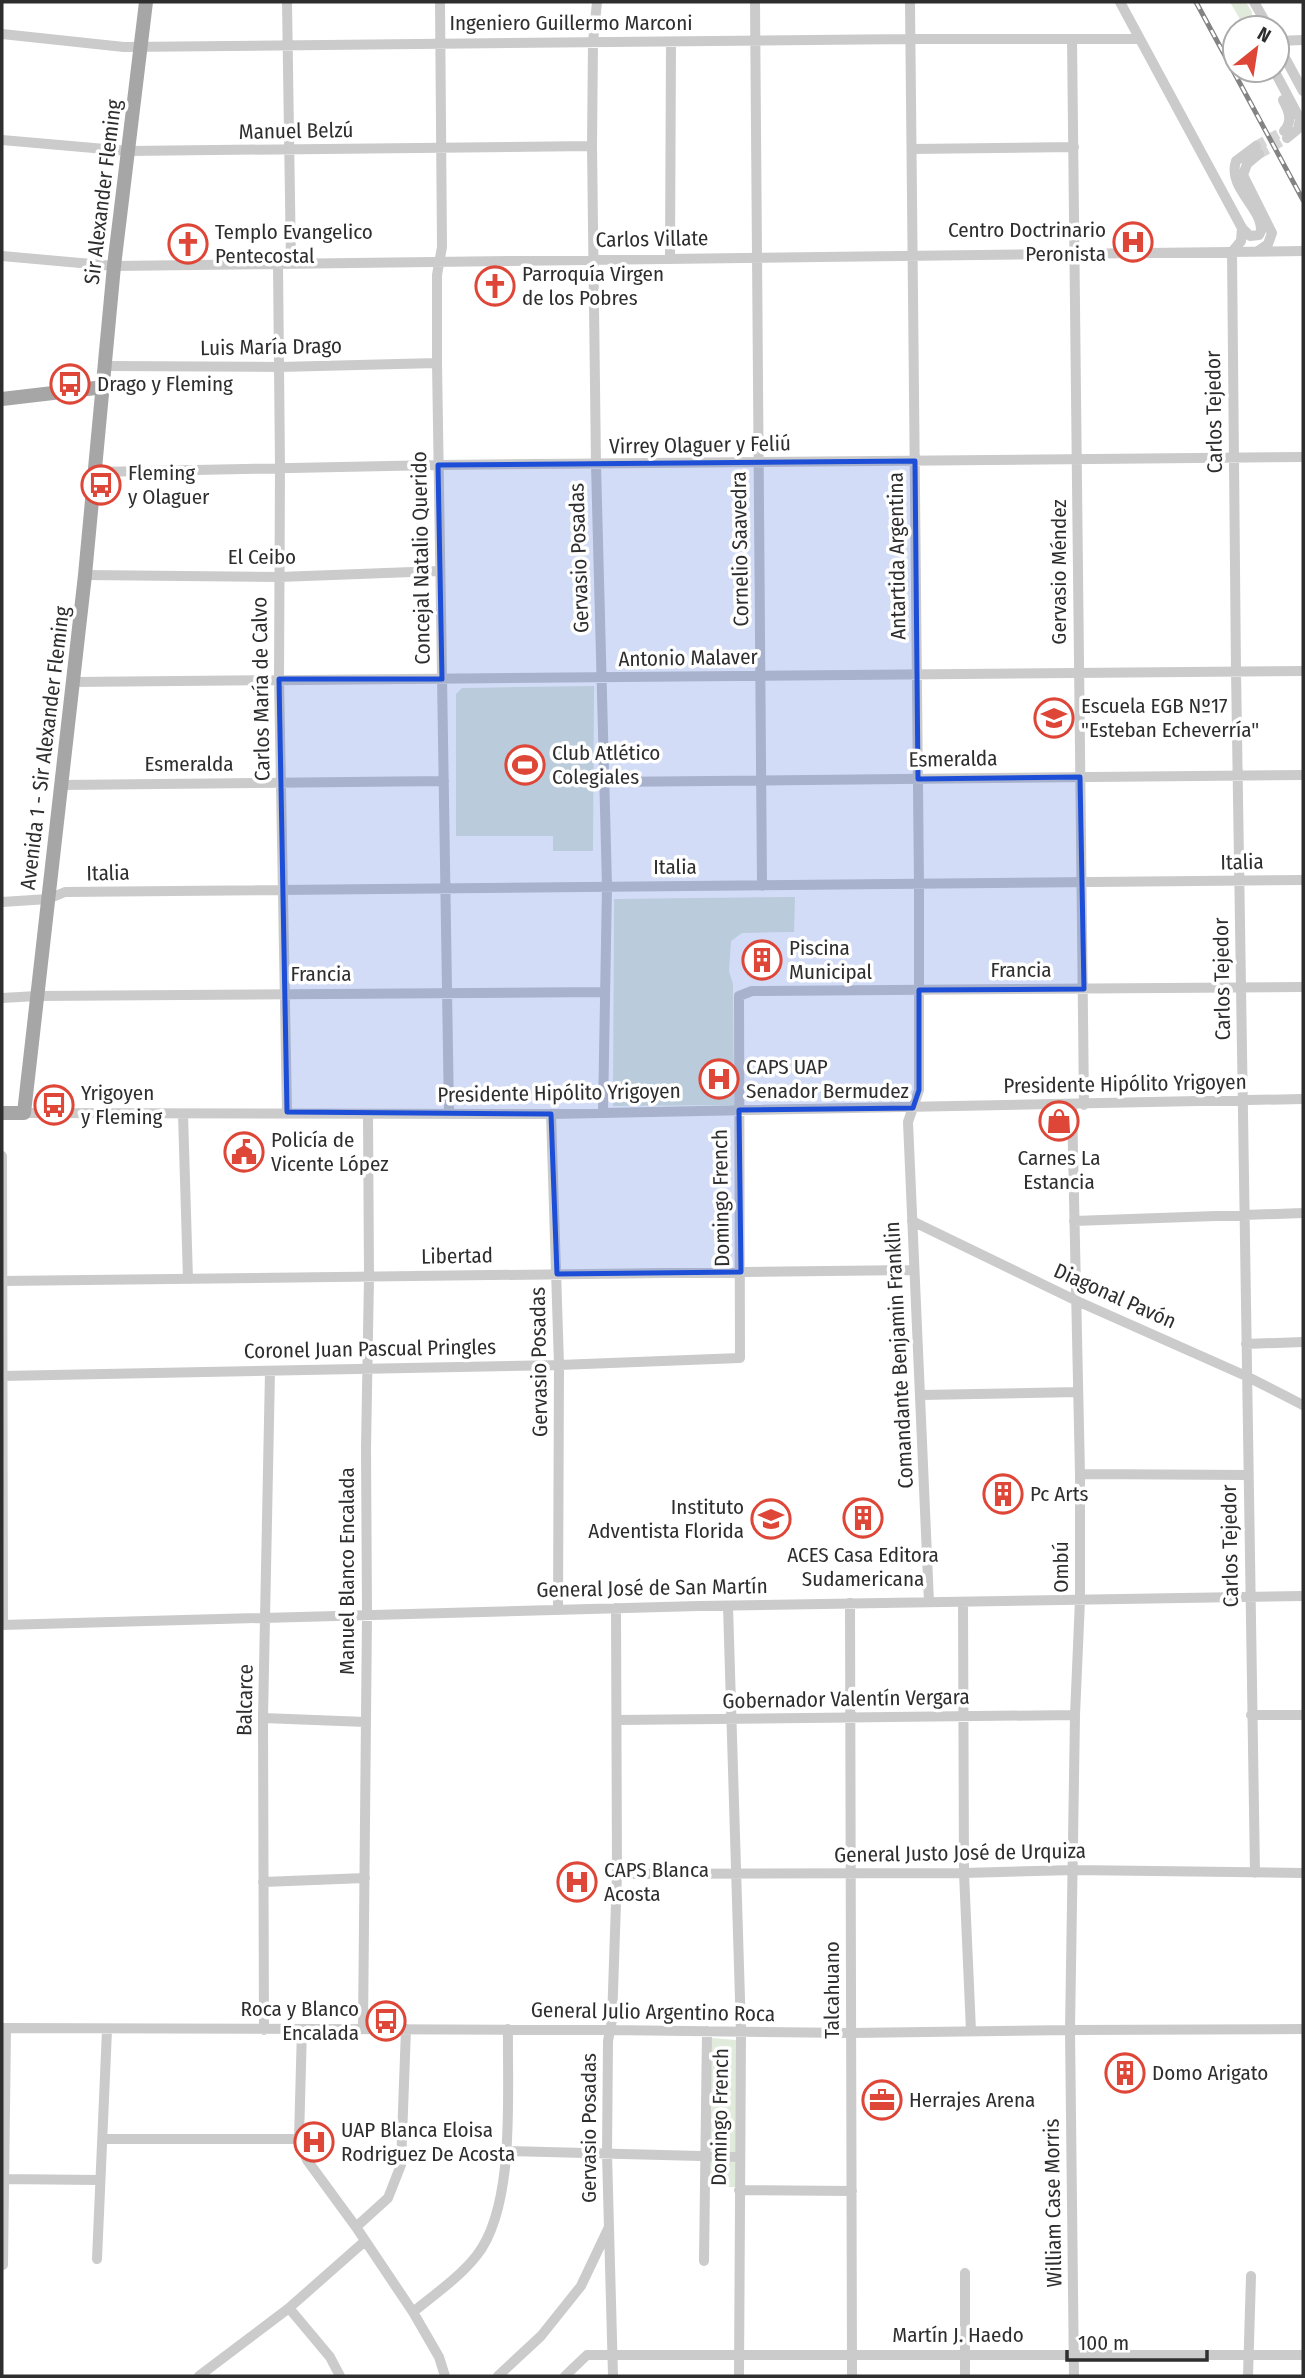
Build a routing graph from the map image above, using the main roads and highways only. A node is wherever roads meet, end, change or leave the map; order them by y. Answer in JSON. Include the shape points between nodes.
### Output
{"nodes":[{"id":1,"x":146,"y":2,"type":"edge"},
{"id":2,"x":104,"y":387,"type":"junction"},
{"id":3,"x":2,"y":399,"type":"edge"},
{"id":4,"x":2,"y":1113,"type":"edge"}],
"edges":[{"from":1,"to":2,"type":"main road","name":"Sir Alexander Fleming"},
{"from":2,"to":3,"type":"main road"},
{"from":2,"to":4,"type":"main road","name":"Avenida 1 - Sir Alexander Fleming","via":[[24,1113]]}]}
